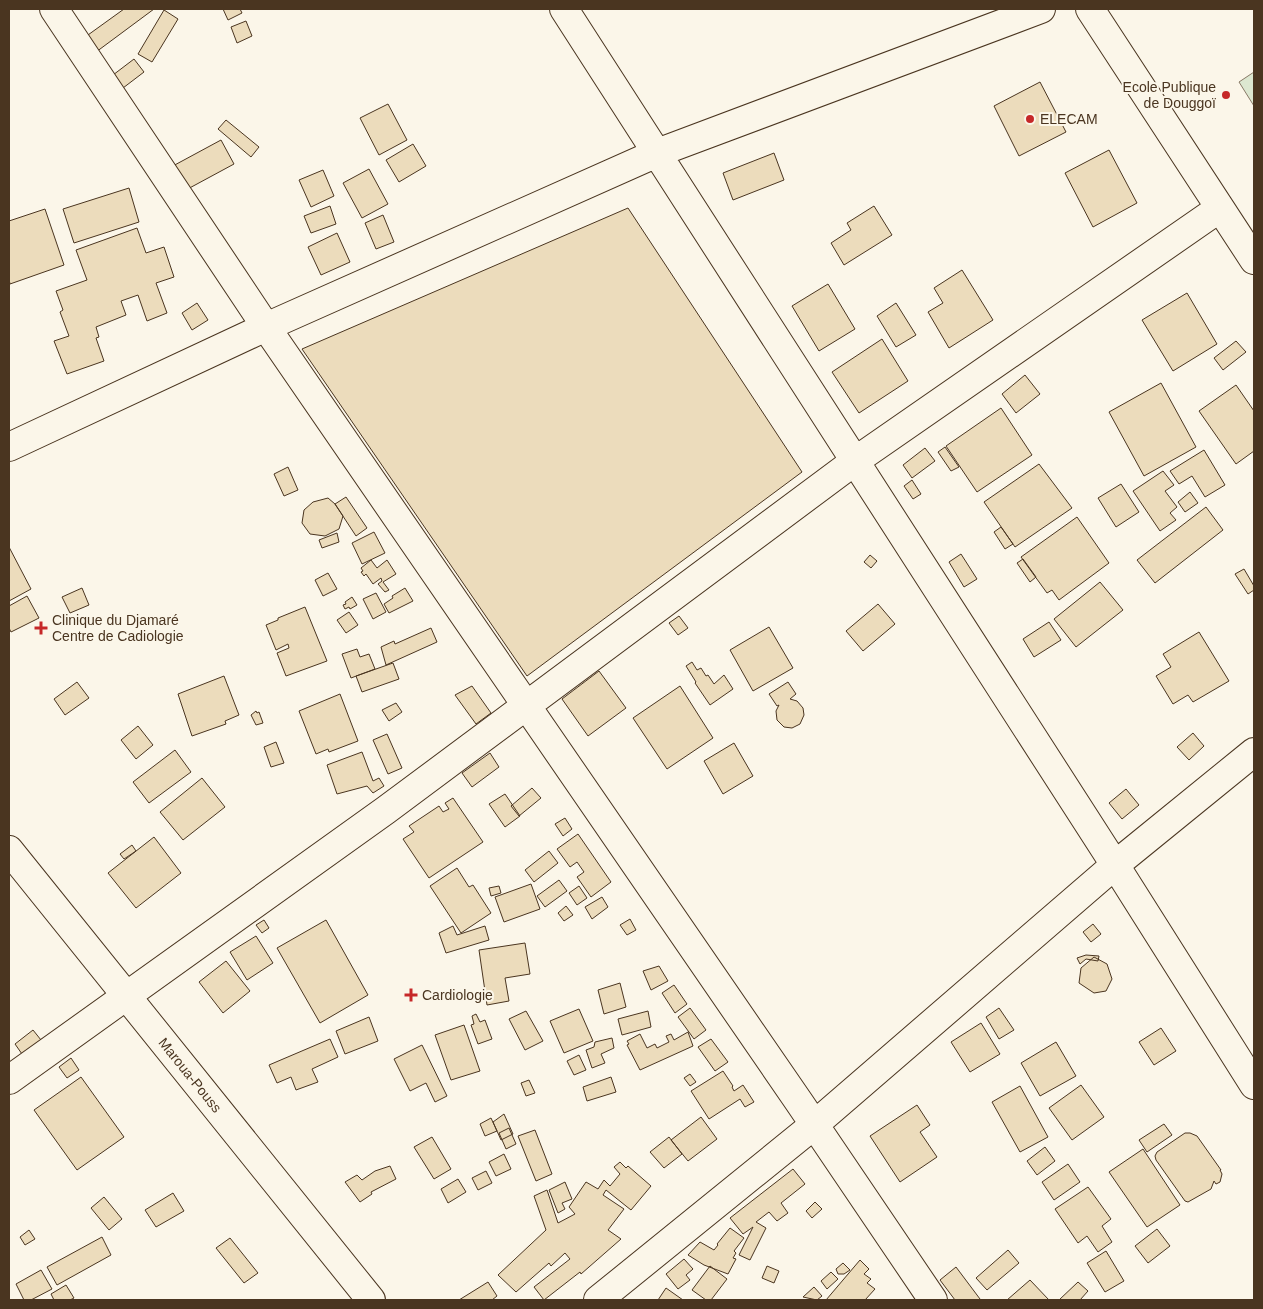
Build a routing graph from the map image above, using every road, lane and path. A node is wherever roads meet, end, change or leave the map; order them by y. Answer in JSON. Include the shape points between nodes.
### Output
{"nodes":[{"id":1,"x":54,"y":9,"type":"edge"},
{"id":2,"x":564,"y":9,"type":"edge"},
{"id":3,"x":1041,"y":9,"type":"edge"},
{"id":4,"x":1090,"y":9,"type":"edge"},
{"id":5,"x":657,"y":153,"type":"junction"},
{"id":6,"x":1220,"y":208,"type":"junction"},
{"id":7,"x":1254,"y":260,"type":"edge"},
{"id":8,"x":266,"y":327,"type":"junction"},
{"id":9,"x":9,"y":447,"type":"edge"},
{"id":10,"x":855,"y":461,"type":"junction"},
{"id":11,"x":526,"y":707,"type":"junction"},
{"id":12,"x":1254,"y":752,"type":"edge"},
{"id":13,"x":9,"y":850,"type":"edge"},
{"id":14,"x":1115,"y":865,"type":"junction"},
{"id":15,"x":127,"y":997,"type":"junction"},
{"id":16,"x":9,"y":1080,"type":"edge"},
{"id":17,"x":1254,"y":1085,"type":"edge"},
{"id":18,"x":814,"y":1125,"type":"junction"},
{"id":19,"x":371,"y":1300,"type":"edge"},
{"id":20,"x":598,"y":1300,"type":"edge"},
{"id":21,"x":933,"y":1300,"type":"edge"}],
"edges":[{"from":1,"to":8,"type":"street"},
{"from":2,"to":5,"type":"street"},
{"from":3,"to":5,"type":"street"},
{"from":4,"to":6,"type":"street"},
{"from":5,"to":8,"type":"street"},
{"from":5,"to":10,"type":"street"},
{"from":6,"to":7,"type":"street"},
{"from":6,"to":10,"type":"street"},
{"from":8,"to":9,"type":"street"},
{"from":8,"to":11,"type":"street"},
{"from":10,"to":11,"type":"street"},
{"from":10,"to":14,"type":"street"},
{"from":11,"to":15,"type":"street"},
{"from":11,"to":18,"type":"street"},
{"from":12,"to":14,"type":"street"},
{"from":13,"to":15,"type":"street","name":"Maroua-Pouss"},
{"from":14,"to":17,"type":"street"},
{"from":14,"to":18,"type":"street"},
{"from":15,"to":16,"type":"street"},
{"from":15,"to":19,"type":"street","name":"Maroua-Pouss"},
{"from":18,"to":20,"type":"street"},
{"from":18,"to":21,"type":"street"}]}
